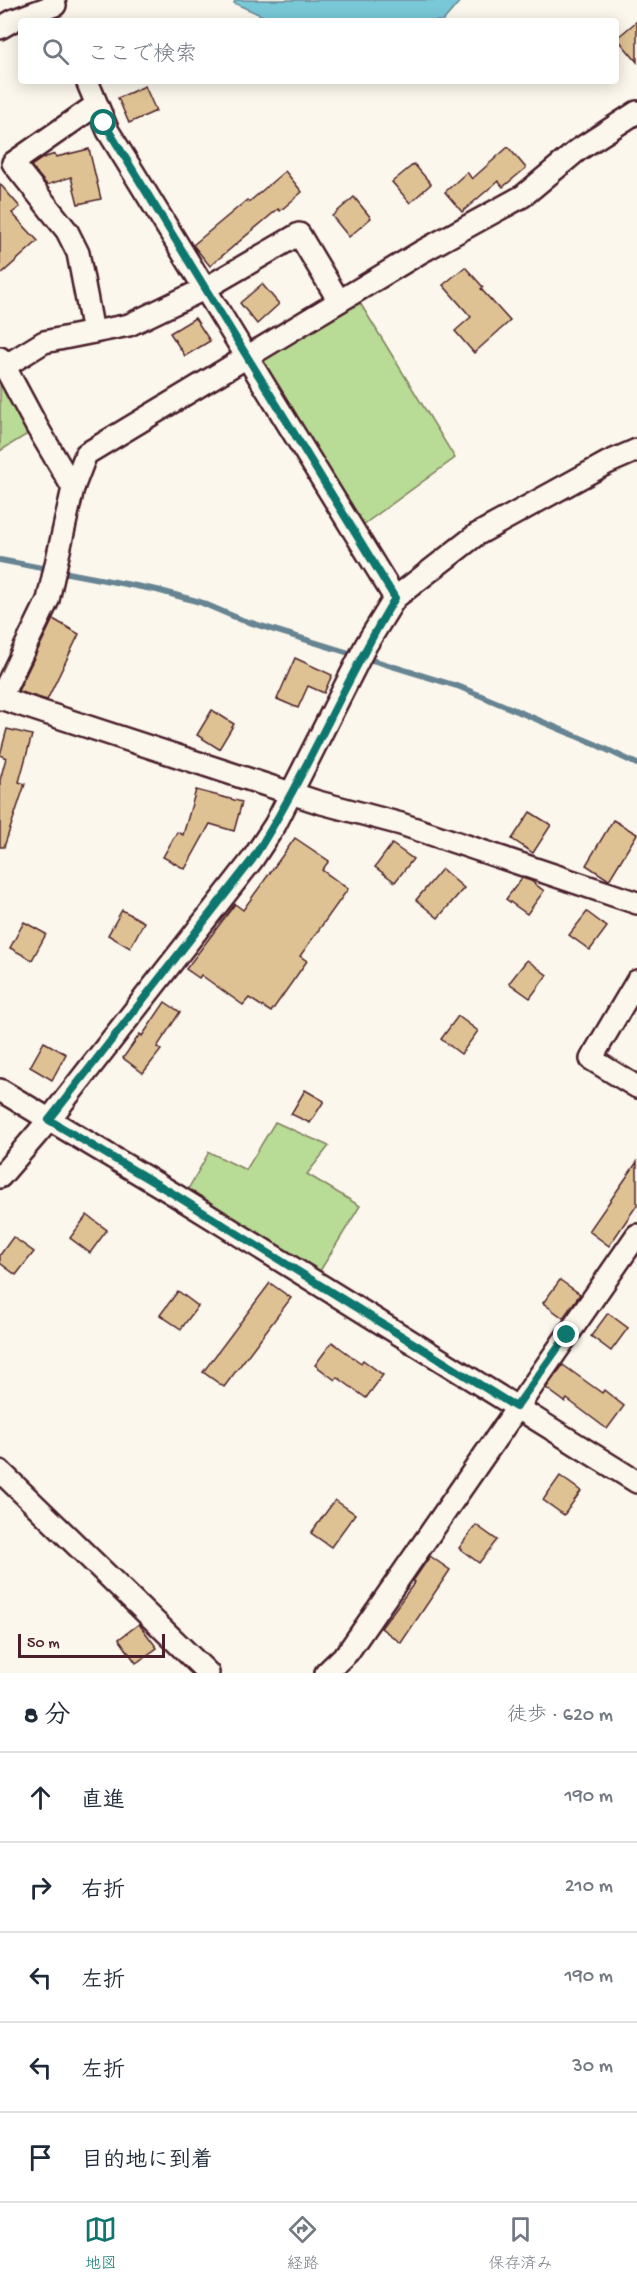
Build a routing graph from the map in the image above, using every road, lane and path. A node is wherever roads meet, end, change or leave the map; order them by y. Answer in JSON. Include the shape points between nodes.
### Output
{"nodes":[{"id":1,"x":57,"y":8,"type":"edge"},
{"id":2,"x":21,"y":18,"type":"edge"},
{"id":3,"x":18,"y":19,"type":"edge"},
{"id":4,"x":0,"y":28,"type":"edge"},
{"id":5,"x":88,"y":84,"type":"edge"},
{"id":6,"x":96,"y":105,"type":"junction"},
{"id":7,"x":637,"y":112,"type":"edge"},
{"id":8,"x":206,"y":288,"type":"junction"},
{"id":9,"x":339,"y":301,"type":"junction"},
{"id":10,"x":93,"y":332,"type":"junction"},
{"id":11,"x":248,"y":357,"type":"junction"},
{"id":12,"x":3,"y":362,"type":"edge"},
{"id":13,"x":637,"y":450,"type":"edge"},
{"id":14,"x":73,"y":488,"type":"junction"},
{"id":15,"x":395,"y":598,"type":"junction"},
{"id":16,"x":0,"y":699,"type":"edge"},
{"id":17,"x":291,"y":792,"type":"junction"},
{"id":18,"x":637,"y":903,"type":"edge"},
{"id":19,"x":637,"y":981,"type":"edge"},
{"id":20,"x":637,"y":1087,"type":"edge"},
{"id":21,"x":0,"y":1090,"type":"edge"},
{"id":22,"x":49,"y":1120,"type":"junction"},
{"id":23,"x":0,"y":1177,"type":"edge"},
{"id":24,"x":637,"y":1235,"type":"edge"},
{"id":25,"x":516,"y":1407,"type":"junction"},
{"id":26,"x":0,"y":1471,"type":"edge"},
{"id":27,"x":637,"y":1482,"type":"edge"},
{"id":28,"x":208,"y":1673,"type":"edge"},
{"id":29,"x":326,"y":1673,"type":"edge"}],
"edges":[{"from":1,"to":2,"type":"street"},
{"from":3,"to":4,"type":"street"},
{"from":5,"to":6,"type":"street"},
{"from":6,"to":8,"type":"street"},
{"from":6,"to":10,"type":"street","via":[[13,163],[67,231],[78,253]]},
{"from":7,"to":9,"type":"street","via":[[578,150],[523,196]]},
{"from":8,"to":9,"type":"street","via":[[299,234]]},
{"from":8,"to":10,"type":"street","via":[[129,325]]},
{"from":8,"to":11,"type":"street"},
{"from":9,"to":11,"type":"street"},
{"from":10,"to":12,"type":"street","via":[[44,342]]},
{"from":11,"to":14,"type":"street","via":[[86,454]]},
{"from":11,"to":15,"type":"street"},
{"from":12,"to":14,"type":"street"},
{"from":13,"to":15,"type":"street","via":[[476,535]]},
{"from":14,"to":16,"type":"street","via":[[48,600]]},
{"from":15,"to":17,"type":"street","via":[[366,645]]},
{"from":16,"to":17,"type":"street"},
{"from":17,"to":18,"type":"street","via":[[401,824]]},
{"from":17,"to":22,"type":"street","via":[[252,860]]},
{"from":19,"to":20,"type":"street","via":[[591,1059]]},
{"from":21,"to":22,"type":"street"},
{"from":22,"to":23,"type":"street"},
{"from":22,"to":25,"type":"street"},
{"from":24,"to":25,"type":"street"},
{"from":25,"to":27,"type":"street"},
{"from":25,"to":29,"type":"street","via":[[348,1652]]},
{"from":26,"to":28,"type":"street"}]}
